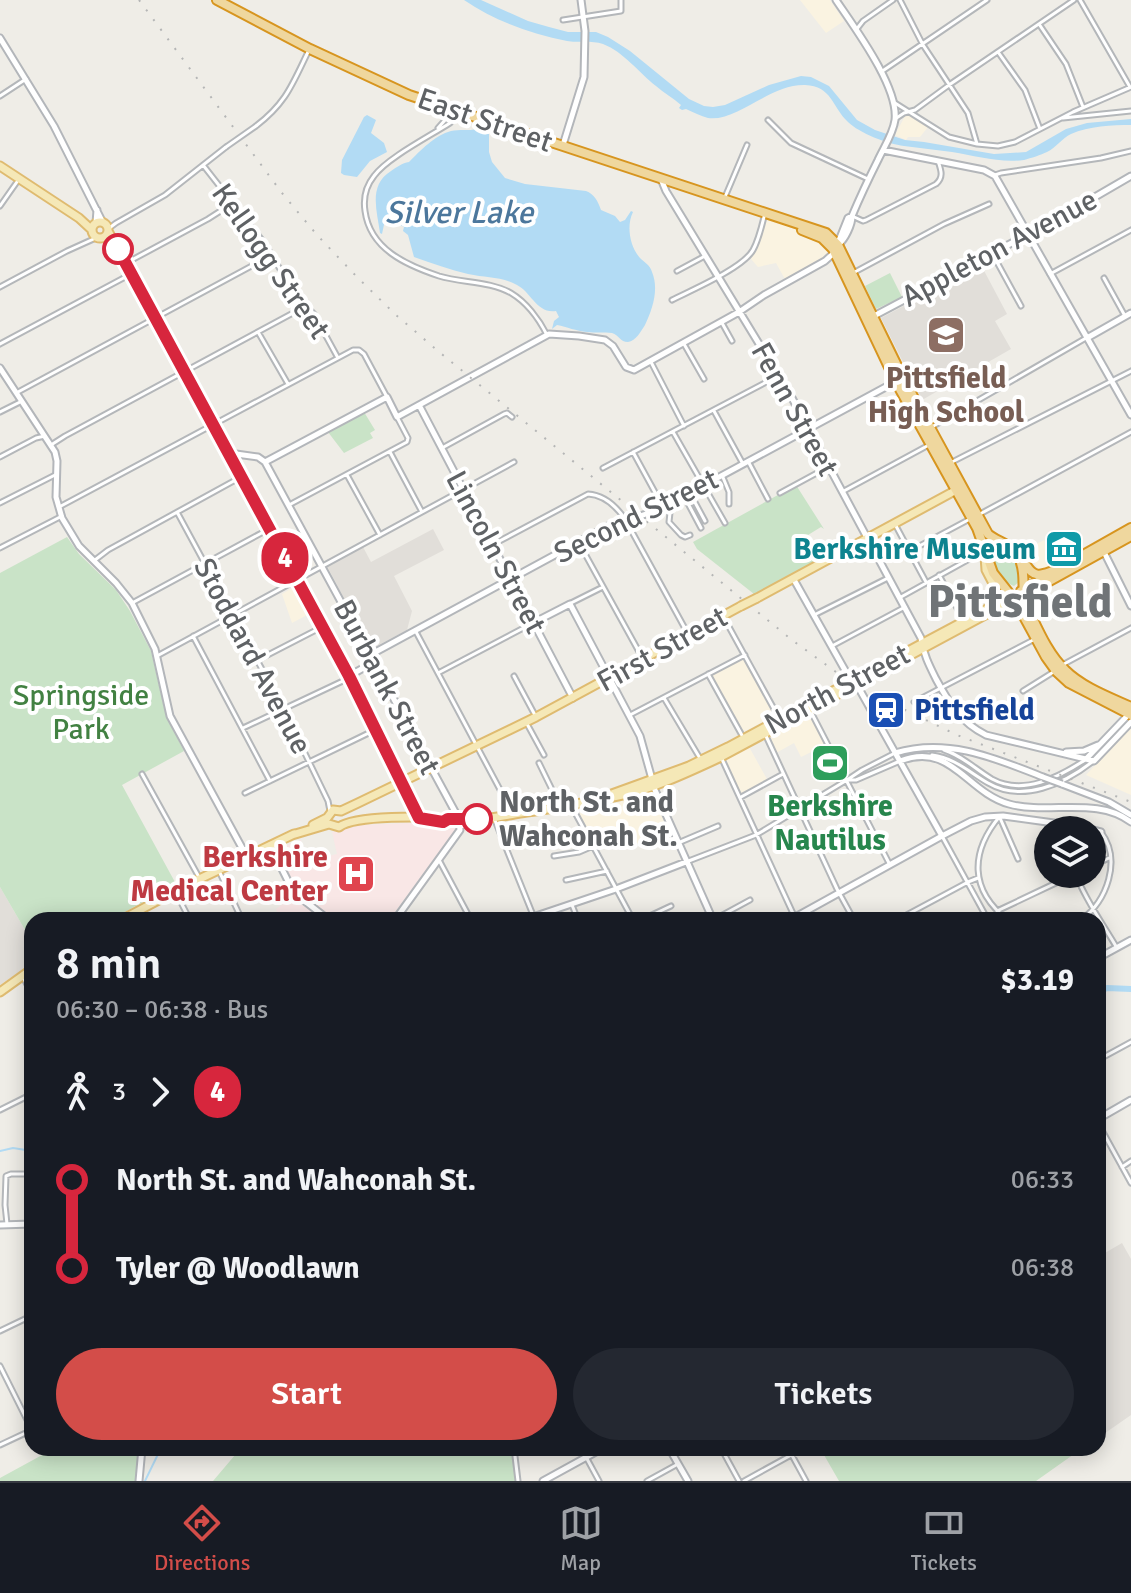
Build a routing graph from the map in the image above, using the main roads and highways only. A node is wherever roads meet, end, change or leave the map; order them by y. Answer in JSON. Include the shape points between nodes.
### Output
{"nodes":[{"id":1,"x":217,"y":0,"type":"edge"},
{"id":2,"x":0,"y":166,"type":"edge"},
{"id":3,"x":765,"y":213,"type":"junction"},
{"id":4,"x":836,"y":249,"type":"junction"},
{"id":5,"x":869,"y":318,"type":"junction"},
{"id":6,"x":927,"y":430,"type":"junction"},
{"id":7,"x":932,"y":447,"type":"junction"},
{"id":8,"x":950,"y":463,"type":"junction"},
{"id":9,"x":959,"y":488,"type":"junction"},
{"id":10,"x":975,"y":517,"type":"junction"},
{"id":11,"x":1131,"y":528,"type":"edge"},
{"id":12,"x":1131,"y":536,"type":"edge"},
{"id":13,"x":1103,"y":547,"type":"junction"},
{"id":14,"x":985,"y":550,"type":"junction"},
{"id":15,"x":1014,"y":552,"type":"junction"},
{"id":16,"x":1065,"y":566,"type":"junction"},
{"id":17,"x":1018,"y":592,"type":"junction"},
{"id":18,"x":994,"y":604,"type":"junction"},
{"id":19,"x":922,"y":646,"type":"junction"},
{"id":20,"x":1131,"y":714,"type":"edge"},
{"id":21,"x":763,"y":732,"type":"junction"},
{"id":22,"x":392,"y":763,"type":"junction"},
{"id":23,"x":418,"y":774,"type":"junction"},
{"id":24,"x":652,"y":782,"type":"junction"},
{"id":25,"x":402,"y":783,"type":"junction"},
{"id":26,"x":335,"y":816,"type":"junction"},
{"id":27,"x":419,"y":818,"type":"junction"},
{"id":28,"x":136,"y":912,"type":"edge"},
{"id":29,"x":24,"y":974,"type":"edge"},
{"id":30,"x":0,"y":992,"type":"edge"}],
"edges":[{"from":1,"to":3,"type":"highway","name":"East Street","via":[[399,90]]},
{"from":2,"to":22,"type":"main road","via":[[100,229],[118,249]]},
{"from":3,"to":4,"type":"highway","name":"East Street"},
{"from":3,"to":4,"type":"highway","name":"East Street","via":[[826,233]]},
{"from":4,"to":5,"type":"highway","name":"East Street"},
{"from":4,"to":5,"type":"highway","name":"East Street"},
{"from":5,"to":6,"type":"highway","name":"East Street"},
{"from":6,"to":7,"type":"highway","name":"East Street"},
{"from":6,"to":8,"type":"highway","name":"East Street"},
{"from":7,"to":8,"type":"highway"},
{"from":7,"to":9,"type":"highway","name":"East Street"},
{"from":8,"to":9,"type":"highway","name":"East Street"},
{"from":9,"to":10,"type":"highway","name":"East Street"},
{"from":9,"to":23,"type":"main road","name":"First Street","bridge":true,"via":[[573,698]]},
{"from":10,"to":14,"type":"highway","name":"East Street"},
{"from":10,"to":15,"type":"highway","name":"East Street","via":[[993,539]]},
{"from":11,"to":13,"type":"highway"},
{"from":12,"to":13,"type":"highway"},
{"from":13,"to":16,"type":"highway","name":"North Street"},
{"from":13,"to":17,"type":"highway"},
{"from":14,"to":17,"type":"highway","via":[[995,578]]},
{"from":14,"to":18,"type":"main road","name":"East Street","via":[[986,570],[998,593]]},
{"from":15,"to":16,"type":"highway","via":[[1037,575]]},
{"from":15,"to":17,"type":"highway","via":[[1023,569]]},
{"from":16,"to":17,"type":"highway","name":"North Street"},
{"from":17,"to":18,"type":"main road","name":"North Street"},
{"from":17,"to":19,"type":"main road","name":"North Street"},
{"from":17,"to":20,"type":"highway","via":[[1058,669]]},
{"from":18,"to":19,"type":"main road","name":"North Street"},
{"from":19,"to":21,"type":"main road","name":"North Street"},
{"from":21,"to":24,"type":"main road","name":"North Street"},
{"from":21,"to":24,"type":"main road","name":"North Street","via":[[721,757]]},
{"from":22,"to":23,"type":"main road","via":[[404,774]]},
{"from":22,"to":25,"type":"main road"},
{"from":23,"to":25,"type":"main road","name":"First Street"},
{"from":24,"to":27,"type":"main road","name":"North Street","via":[[619,796],[560,808],[443,822]]},
{"from":25,"to":26,"type":"main road","name":"First Street"},
{"from":25,"to":27,"type":"main road"},
{"from":26,"to":27,"type":"main road","name":"North Street"},
{"from":26,"to":28,"type":"main road","name":"North Street"},
{"from":29,"to":30,"type":"main road"}]}
